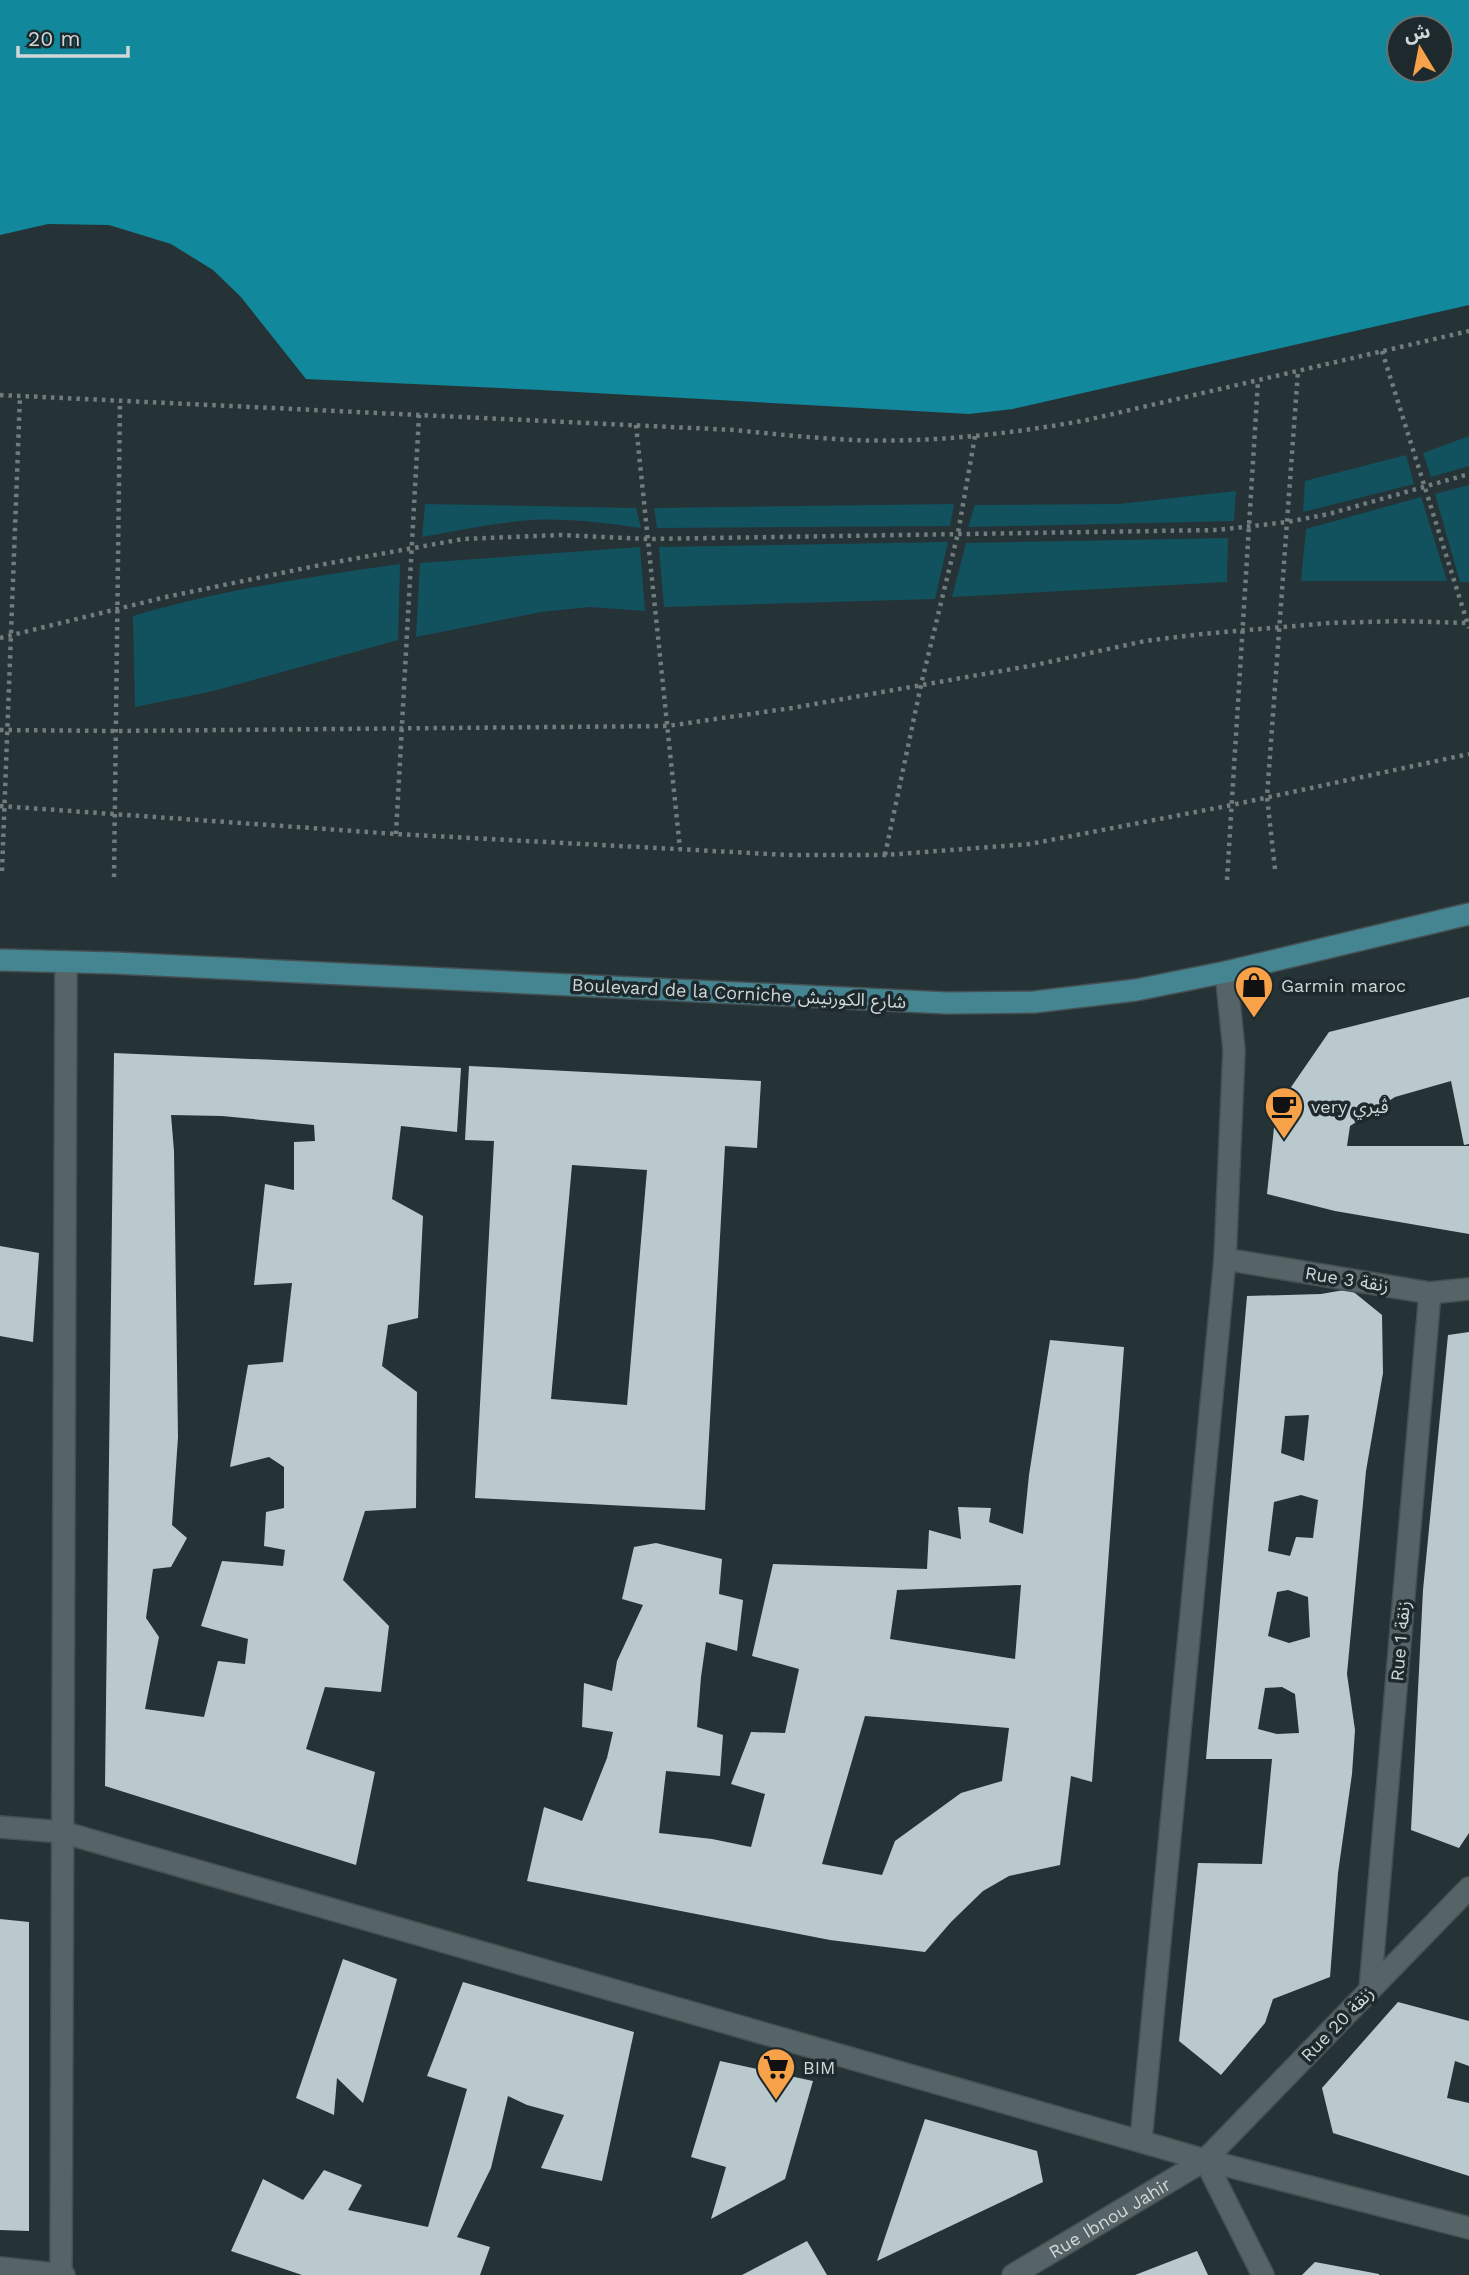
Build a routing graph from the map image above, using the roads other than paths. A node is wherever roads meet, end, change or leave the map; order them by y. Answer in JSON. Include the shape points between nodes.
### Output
{"nodes":[{"id":1,"x":1469,"y":914,"type":"edge"},
{"id":2,"x":0,"y":960,"type":"edge"},
{"id":3,"x":66,"y":962,"type":"junction"},
{"id":4,"x":1226,"y":972,"type":"junction"},
{"id":5,"x":1225,"y":1259,"type":"junction"},
{"id":6,"x":1469,"y":1289,"type":"edge"},
{"id":7,"x":1430,"y":1293,"type":"junction"},
{"id":8,"x":0,"y":1827,"type":"edge"},
{"id":9,"x":62,"y":1832,"type":"junction"},
{"id":10,"x":1469,"y":1888,"type":"edge"},
{"id":11,"x":1370,"y":1990,"type":"junction"},
{"id":12,"x":1141,"y":2140,"type":"junction"},
{"id":13,"x":1205,"y":2160,"type":"junction"},
{"id":14,"x":1469,"y":2228,"type":"edge"},
{"id":15,"x":0,"y":2268,"type":"edge"},
{"id":16,"x":62,"y":2275,"type":"edge"},
{"id":17,"x":1013,"y":2275,"type":"edge"},
{"id":18,"x":1263,"y":2275,"type":"edge"}],
"edges":[{"from":1,"to":4,"type":"main road","name":"Boulevard de la Corniche شارع الكورنيش"},
{"from":2,"to":3,"type":"main road","name":"Boulevard de la Corniche شارع الكورنيش"},
{"from":3,"to":4,"type":"main road","name":"Boulevard de la Corniche شارع الكورنيش","via":[[961,1003],[1093,997]]},
{"from":3,"to":9,"type":"street"},
{"from":4,"to":5,"type":"street","via":[[1234,1050]]},
{"from":5,"to":7,"type":"street","name":"Rue 3 زنقة"},
{"from":5,"to":12,"type":"street"},
{"from":6,"to":7,"type":"street","name":"Rue 3 زنقة"},
{"from":7,"to":11,"type":"street","name":"Rue 1 زنقة"},
{"from":8,"to":9,"type":"street"},
{"from":9,"to":12,"type":"street"},
{"from":9,"to":16,"type":"street"},
{"from":10,"to":11,"type":"street","name":"Rue 20 زنقة"},
{"from":11,"to":13,"type":"street","name":"Rue 20 زنقة"},
{"from":12,"to":13,"type":"street"},
{"from":13,"to":14,"type":"street"},
{"from":13,"to":17,"type":"street","name":"Rue Ibnou Jahir"},
{"from":13,"to":18,"type":"street"},
{"from":15,"to":16,"type":"street"}]}
